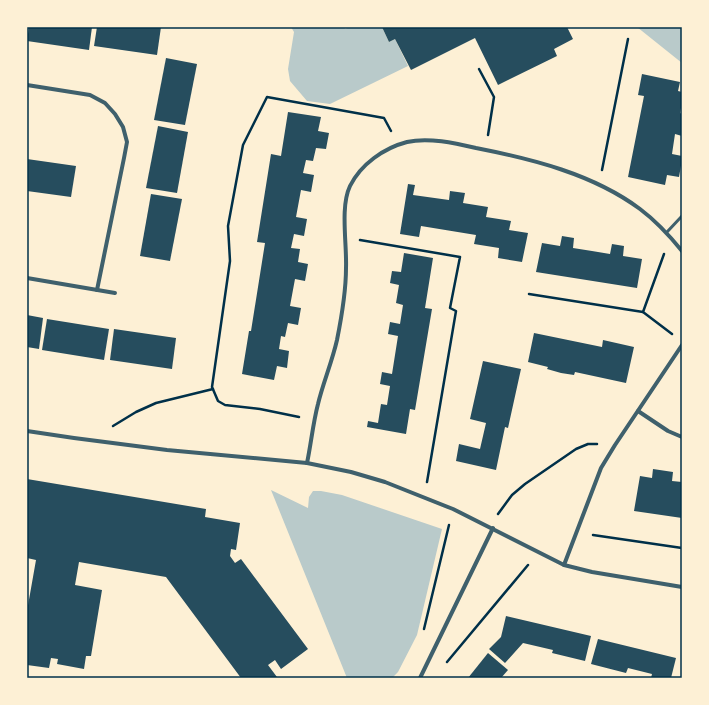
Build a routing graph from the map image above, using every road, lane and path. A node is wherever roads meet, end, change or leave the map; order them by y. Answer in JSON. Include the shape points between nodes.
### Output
{"nodes":[{"id":1,"x":628,"y":39,"type":"dead end"},
{"id":2,"x":479,"y":69,"type":"dead end"},
{"id":3,"x":27,"y":85,"type":"edge"},
{"id":4,"x":398,"y":145,"type":"junction"},
{"id":5,"x":485,"y":150,"type":"junction"},
{"id":6,"x":598,"y":185,"type":"junction"},
{"id":7,"x":682,"y":216,"type":"edge"},
{"id":8,"x":667,"y":232,"type":"junction"},
{"id":9,"x":670,"y":236,"type":"junction"},
{"id":10,"x":346,"y":238,"type":"junction"},
{"id":11,"x":682,"y":251,"type":"edge"},
{"id":12,"x":27,"y":278,"type":"edge"},
{"id":13,"x":97,"y":290,"type":"junction"},
{"id":14,"x":115,"y":293,"type":"dead end"},
{"id":15,"x":529,"y":294,"type":"dead end"},
{"id":16,"x":643,"y":312,"type":"junction"},
{"id":17,"x":676,"y":337,"type":"dead end"},
{"id":18,"x":682,"y":345,"type":"edge"},
{"id":19,"x":213,"y":389,"type":"junction"},
{"id":20,"x":638,"y":411,"type":"junction"},
{"id":21,"x":315,"y":420,"type":"junction"},
{"id":22,"x":27,"y":431,"type":"edge"},
{"id":23,"x":682,"y":437,"type":"edge"},
{"id":24,"x":91,"y":440,"type":"junction"},
{"id":25,"x":616,"y":443,"type":"junction"},
{"id":26,"x":307,"y":463,"type":"junction"},
{"id":27,"x":425,"y":497,"type":"junction"},
{"id":28,"x":453,"y":509,"type":"junction"},
{"id":29,"x":492,"y":527,"type":"junction"},
{"id":30,"x":576,"y":532,"type":"junction"},
{"id":31,"x":682,"y":548,"type":"edge"},
{"id":32,"x":539,"y":552,"type":"junction"},
{"id":33,"x":564,"y":565,"type":"junction"},
{"id":34,"x":682,"y":587,"type":"edge"},
{"id":35,"x":430,"y":657,"type":"junction"},
{"id":36,"x":423,"y":673,"type":"junction"},
{"id":37,"x":420,"y":678,"type":"edge"}],
"edges":[{"from":1,"to":6,"type":"path"},
{"from":2,"to":5,"type":"path","via":[[494,97]]},
{"from":3,"to":13,"type":"street","via":[[90,95],[105,103],[123,127],[127,142]]},
{"from":4,"to":5,"type":"street","via":[[428,141]]},
{"from":4,"to":10,"type":"street","via":[[377,155],[362,169],[350,186],[345,204]]},
{"from":4,"to":19,"type":"path","via":[[384,118],[267,97],[243,145],[228,226],[230,261]]},
{"from":5,"to":6,"type":"street","via":[[525,158]]},
{"from":6,"to":8,"type":"street","via":[[640,208]]},
{"from":7,"to":8,"type":"lane"},
{"from":8,"to":9,"type":"street"},
{"from":9,"to":11,"type":"street"},
{"from":9,"to":16,"type":"path"},
{"from":10,"to":21,"type":"street","via":[[346,270],[336,341]]},
{"from":10,"to":27,"type":"path","via":[[460,257],[450,308],[456,310]]},
{"from":12,"to":13,"type":"street"},
{"from":13,"to":14,"type":"street"},
{"from":15,"to":16,"type":"path"},
{"from":16,"to":17,"type":"path"},
{"from":18,"to":20,"type":"street"},
{"from":19,"to":21,"type":"path","via":[[218,401],[225,405]]},
{"from":19,"to":24,"type":"path","via":[[156,403],[136,412]]},
{"from":20,"to":23,"type":"street"},
{"from":20,"to":25,"type":"street"},
{"from":21,"to":26,"type":"street"},
{"from":22,"to":24,"type":"street"},
{"from":24,"to":26,"type":"street"},
{"from":25,"to":29,"type":"path","via":[[588,444],[576,449],[517,491],[502,507]]},
{"from":25,"to":30,"type":"street","via":[[601,468]]},
{"from":26,"to":27,"type":"street","via":[[351,472]]},
{"from":27,"to":28,"type":"street"},
{"from":28,"to":29,"type":"street"},
{"from":28,"to":35,"type":"path","via":[[422,642]]},
{"from":29,"to":32,"type":"street"},
{"from":29,"to":35,"type":"street"},
{"from":30,"to":31,"type":"path"},
{"from":30,"to":33,"type":"street"},
{"from":32,"to":33,"type":"street"},
{"from":32,"to":36,"type":"path","via":[[447,662]]},
{"from":33,"to":34,"type":"street"},
{"from":35,"to":36,"type":"street"},
{"from":36,"to":37,"type":"street"}]}
